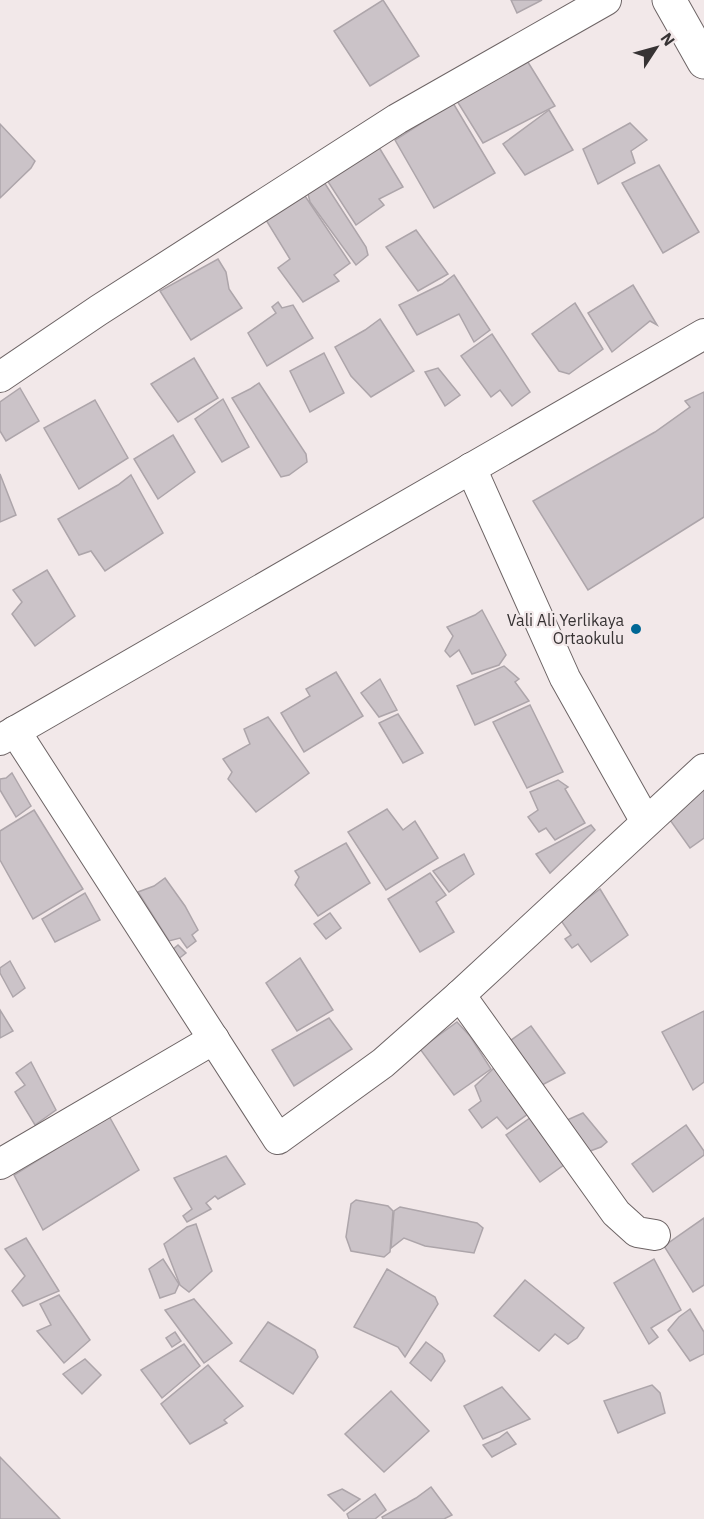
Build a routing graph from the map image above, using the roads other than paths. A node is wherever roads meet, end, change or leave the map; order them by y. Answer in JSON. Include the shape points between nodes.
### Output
{"nodes":[{"id":1,"x":606,"y":0,"type":"edge"},
{"id":2,"x":669,"y":0,"type":"edge"},
{"id":3,"x":704,"y":62,"type":"edge"},
{"id":4,"x":704,"y":334,"type":"edge"},
{"id":5,"x":0,"y":377,"type":"edge"},
{"id":6,"x":471,"y":468,"type":"junction"},
{"id":7,"x":8,"y":735,"type":"edge"},
{"id":8,"x":704,"y":769,"type":"edge"},
{"id":9,"x":646,"y":822,"type":"junction"},
{"id":10,"x":460,"y":995,"type":"junction"},
{"id":11,"x":214,"y":1039,"type":"junction"},
{"id":12,"x":0,"y":1164,"type":"edge"},
{"id":13,"x":655,"y":1235,"type":"dead end"}],
"edges":[{"from":1,"to":5,"type":"street","via":[[397,119]]},
{"from":2,"to":3,"type":"street"},
{"from":4,"to":6,"type":"street"},
{"from":6,"to":7,"type":"street"},
{"from":6,"to":9,"type":"street","via":[[565,678]]},
{"from":7,"to":11,"type":"street"},
{"from":8,"to":9,"type":"street"},
{"from":9,"to":10,"type":"street"},
{"from":10,"to":11,"type":"street","via":[[383,1063],[278,1139]]},
{"from":10,"to":13,"type":"street","via":[[616,1213],[637,1232]]},
{"from":11,"to":12,"type":"street"}]}
